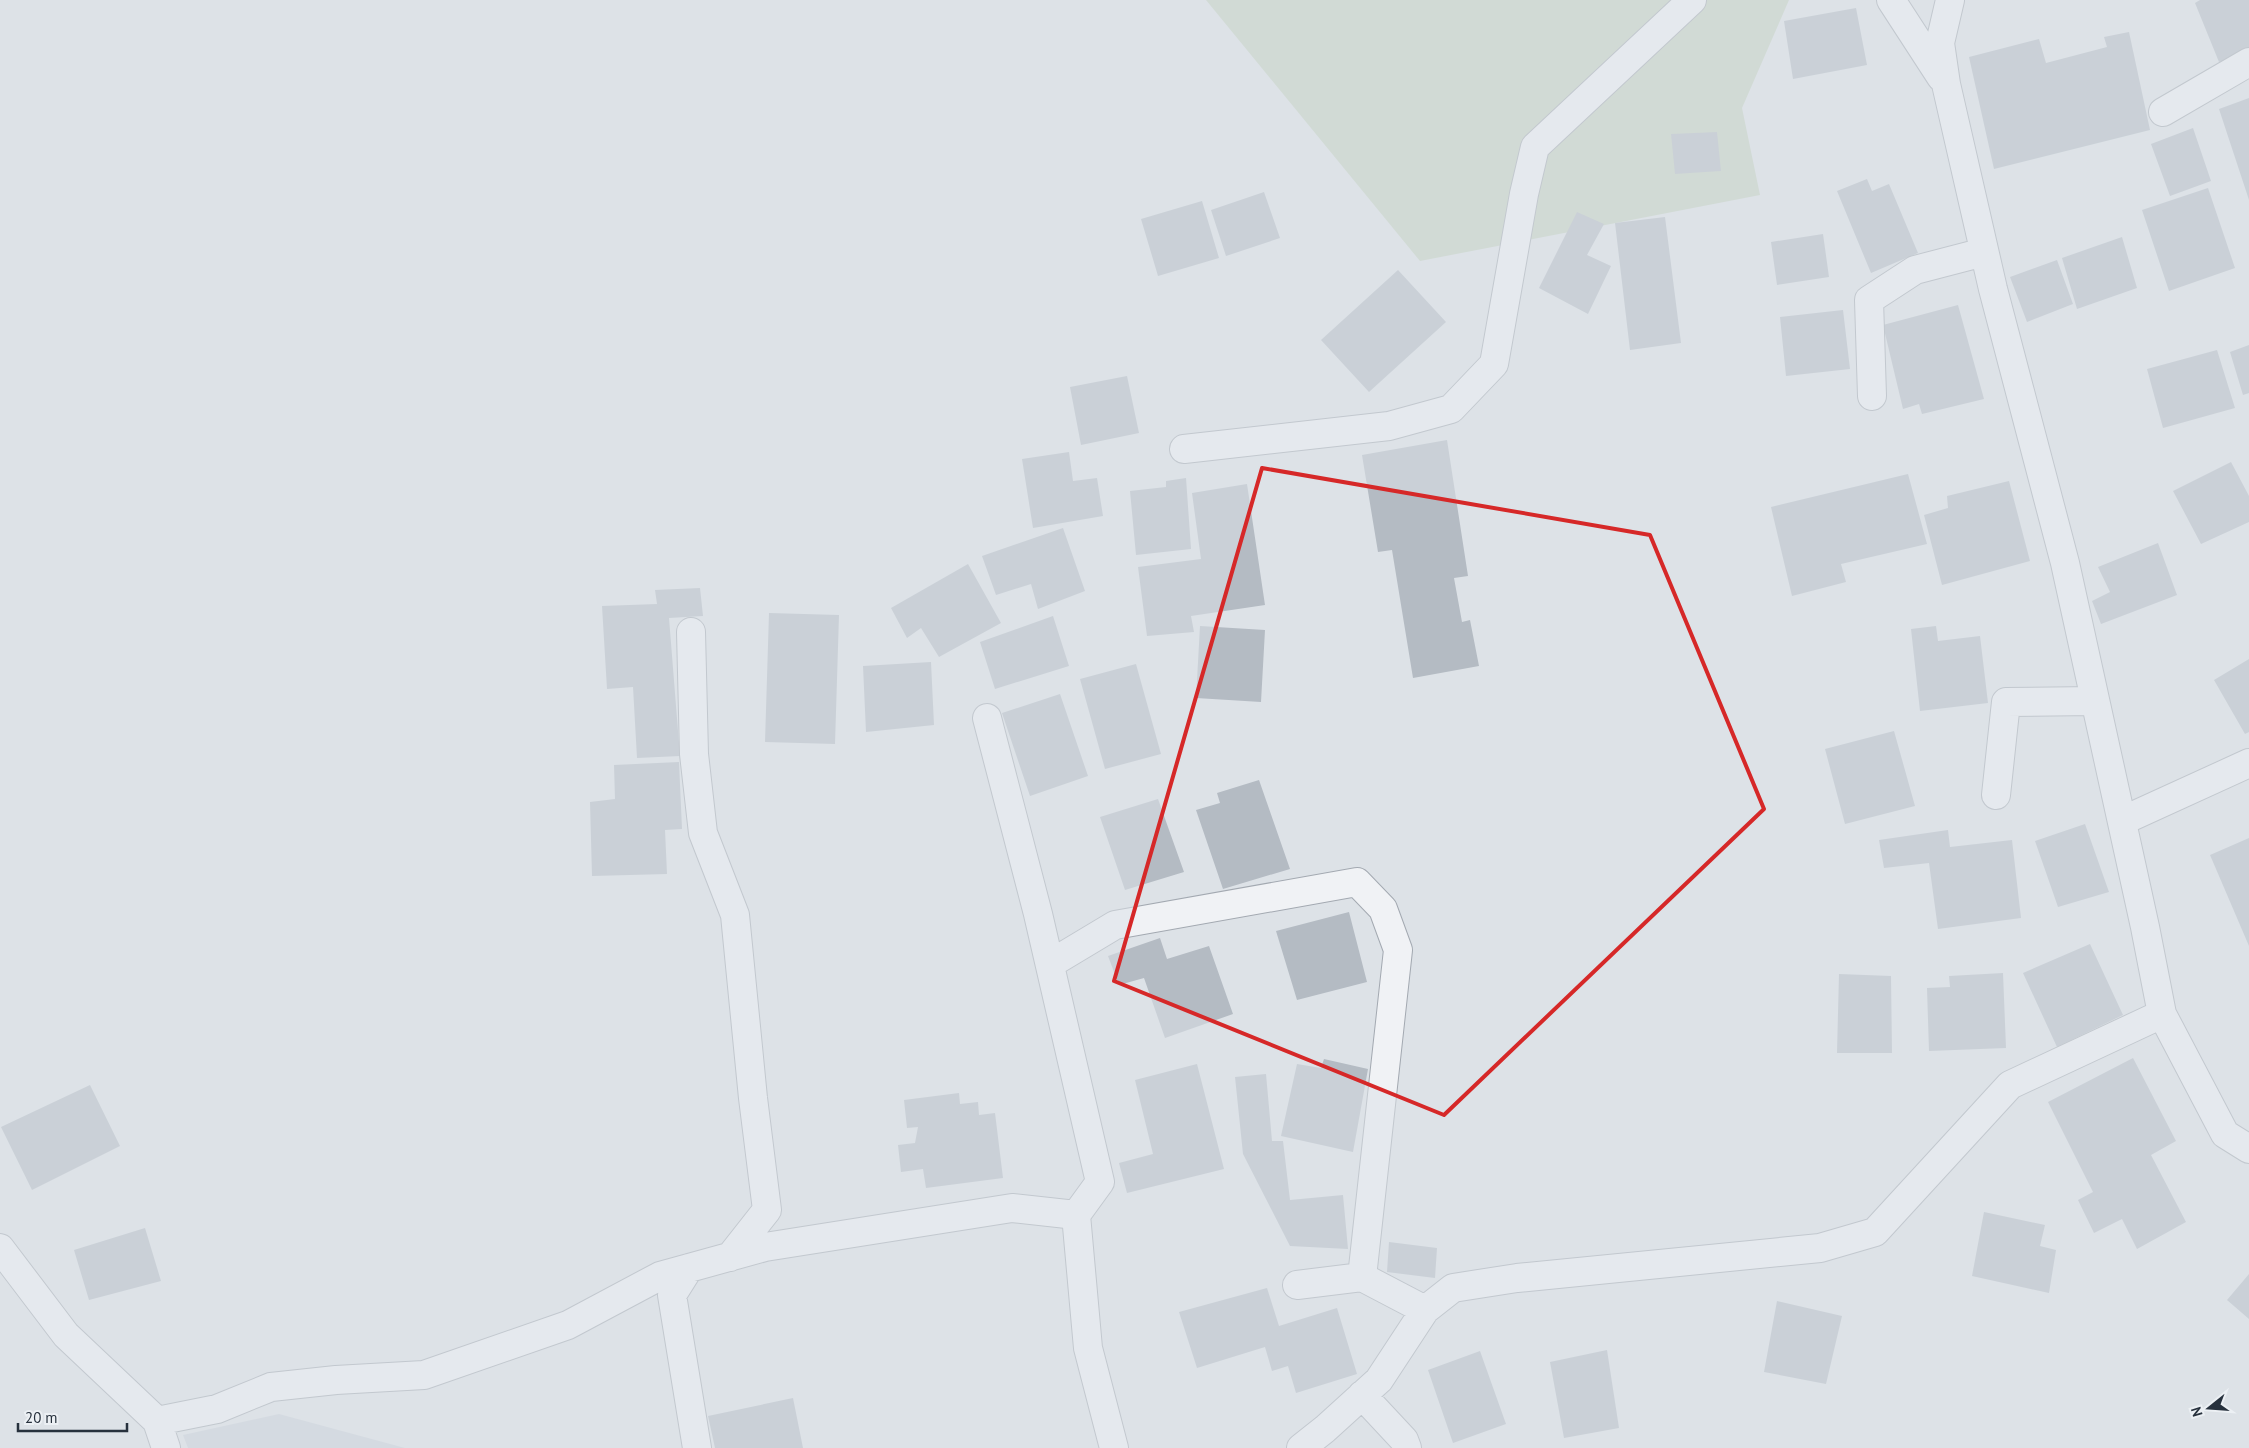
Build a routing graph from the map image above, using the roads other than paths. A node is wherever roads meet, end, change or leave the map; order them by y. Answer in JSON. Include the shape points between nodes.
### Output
{"nodes":[{"id":1,"x":1692,"y":0,"type":"edge"},
{"id":2,"x":1891,"y":0,"type":"edge"},
{"id":3,"x":1950,"y":0,"type":"edge"},
{"id":4,"x":2249,"y":62,"type":"edge"},
{"id":5,"x":1946,"y":84,"type":"junction"},
{"id":6,"x":2163,"y":112,"type":"dead end"},
{"id":7,"x":1984,"y":252,"type":"junction"},
{"id":8,"x":1872,"y":396,"type":"dead end"},
{"id":9,"x":1184,"y":449,"type":"dead end"},
{"id":10,"x":691,"y":632,"type":"dead end"},
{"id":11,"x":2095,"y":701,"type":"junction"},
{"id":12,"x":987,"y":718,"type":"dead end"},
{"id":13,"x":2249,"y":763,"type":"edge"},
{"id":14,"x":1996,"y":795,"type":"dead end"},
{"id":15,"x":2122,"y":821,"type":"junction"},
{"id":16,"x":1050,"y":964,"type":"junction"},
{"id":17,"x":2162,"y":1014,"type":"junction"},
{"id":18,"x":2249,"y":1149,"type":"edge"},
{"id":19,"x":1076,"y":1215,"type":"junction"},
{"id":20,"x":0,"y":1248,"type":"edge"},
{"id":21,"x":730,"y":1257,"type":"junction"},
{"id":22,"x":689,"y":1268,"type":"junction"},
{"id":23,"x":1362,"y":1277,"type":"junction"},
{"id":24,"x":1297,"y":1285,"type":"dead end"},
{"id":25,"x":1425,"y":1310,"type":"junction"},
{"id":26,"x":1362,"y":1395,"type":"junction"},
{"id":27,"x":157,"y":1420,"type":"junction"},
{"id":28,"x":166,"y":1448,"type":"edge"},
{"id":29,"x":697,"y":1448,"type":"edge"},
{"id":30,"x":1114,"y":1448,"type":"edge"},
{"id":31,"x":1302,"y":1448,"type":"edge"},
{"id":32,"x":1407,"y":1448,"type":"edge"}],
"edges":[{"from":1,"to":9,"type":"street","via":[[1535,147],[1494,364],[1451,409],[1389,426]]},
{"from":2,"to":5,"type":"street"},
{"from":3,"to":5,"type":"street","via":[[1940,43]]},
{"from":4,"to":6,"type":"street"},
{"from":5,"to":7,"type":"street"},
{"from":7,"to":8,"type":"street","via":[[1915,270],[1869,300]]},
{"from":7,"to":11,"type":"street","via":[[2064,563]]},
{"from":10,"to":21,"type":"street","via":[[694,754],[703,833],[735,915],[752,1098],[767,1210]]},
{"from":11,"to":14,"type":"street","via":[[2006,702]]},
{"from":11,"to":15,"type":"street"},
{"from":12,"to":16,"type":"street"},
{"from":13,"to":15,"type":"street"},
{"from":15,"to":17,"type":"street"},
{"from":16,"to":19,"type":"street","via":[[1100,1182]]},
{"from":16,"to":23,"type":"street","via":[[1115,925],[1357,882],[1383,909],[1398,950]]},
{"from":17,"to":18,"type":"street","via":[[2224,1134]]},
{"from":17,"to":25,"type":"street","via":[[2010,1085],[1874,1232],[1820,1248],[1517,1278],[1452,1288]]},
{"from":19,"to":21,"type":"street","via":[[1012,1208],[765,1248]]},
{"from":19,"to":30,"type":"street","via":[[1088,1348]]},
{"from":20,"to":27,"type":"street","via":[[66,1335]]},
{"from":21,"to":22,"type":"street"},
{"from":22,"to":27,"type":"street","via":[[660,1276],[568,1325],[424,1375],[271,1387],[217,1409]]},
{"from":22,"to":29,"type":"street","via":[[672,1294]]},
{"from":23,"to":24,"type":"street"},
{"from":23,"to":25,"type":"street"},
{"from":25,"to":26,"type":"street","via":[[1379,1380]]},
{"from":26,"to":31,"type":"street"},
{"from":26,"to":32,"type":"street","via":[[1404,1440]]},
{"from":27,"to":28,"type":"street"}]}
